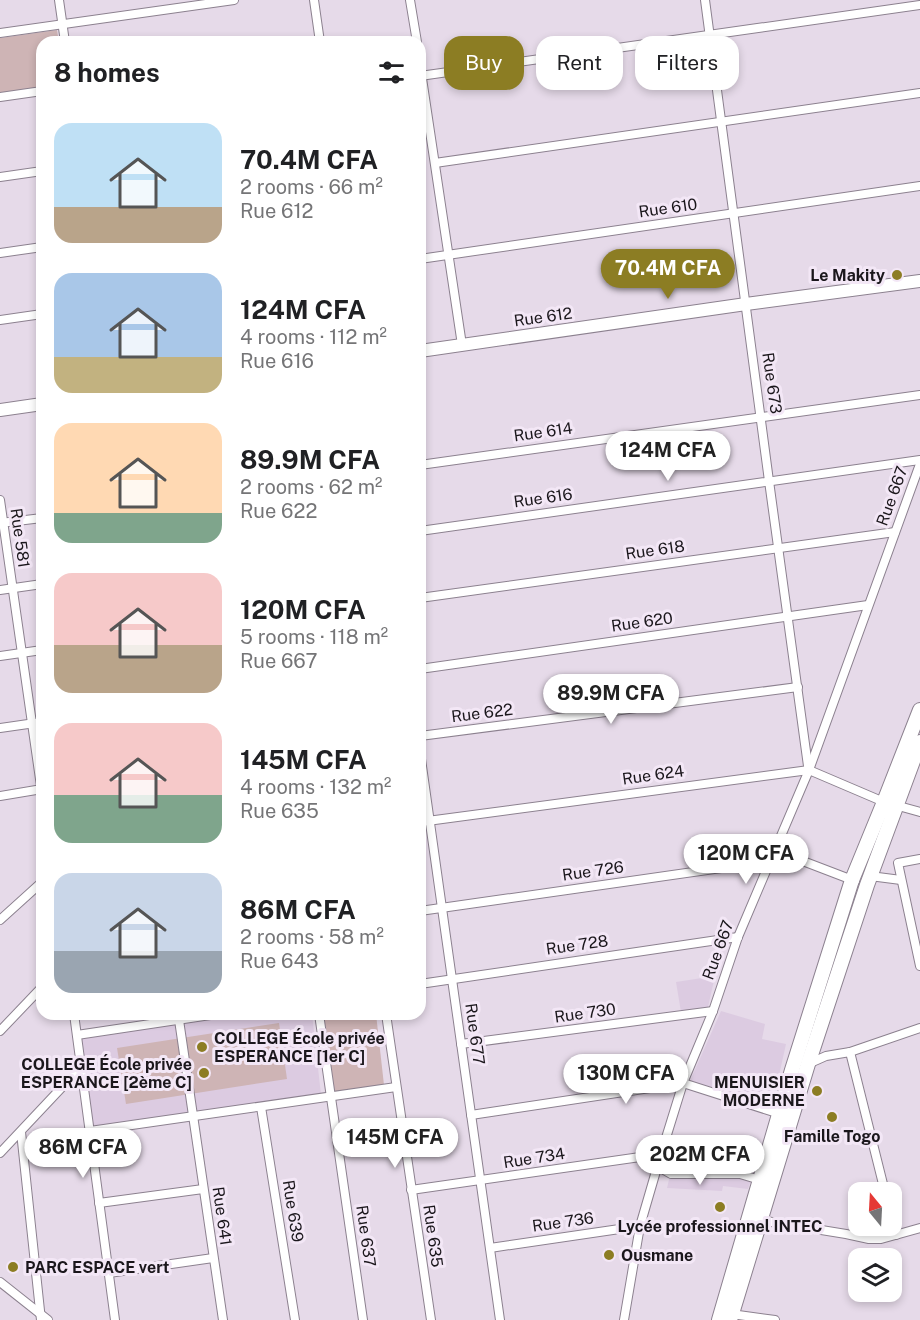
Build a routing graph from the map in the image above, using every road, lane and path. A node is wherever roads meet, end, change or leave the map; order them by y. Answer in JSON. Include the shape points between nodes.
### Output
{"nodes":[{"id":1,"x":59,"y":0,"type":"edge"},
{"id":2,"x":234,"y":0,"type":"edge"},
{"id":3,"x":314,"y":0,"type":"edge"},
{"id":4,"x":410,"y":0,"type":"edge"},
{"id":5,"x":705,"y":0,"type":"edge"},
{"id":6,"x":920,"y":5,"type":"edge"},
{"id":7,"x":63,"y":24,"type":"junction"},
{"id":8,"x":0,"y":33,"type":"edge"},
{"id":9,"x":710,"y":35,"type":"junction"},
{"id":10,"x":64,"y":36,"type":"edge"},
{"id":11,"x":319,"y":36,"type":"edge"},
{"id":12,"x":416,"y":36,"type":"edge"},
{"id":13,"x":426,"y":75,"type":"edge"},
{"id":14,"x":36,"y":92,"type":"edge"},
{"id":15,"x":920,"y":93,"type":"edge"},
{"id":16,"x":0,"y":97,"type":"edge"},
{"id":17,"x":426,"y":107,"type":"edge"},
{"id":18,"x":722,"y":121,"type":"junction"},
{"id":19,"x":435,"y":163,"type":"junction"},
{"id":20,"x":36,"y":172,"type":"edge"},
{"id":21,"x":0,"y":177,"type":"edge"},
{"id":22,"x":920,"y":186,"type":"edge"},
{"id":23,"x":734,"y":213,"type":"junction"},
{"id":24,"x":36,"y":248,"type":"edge"},
{"id":25,"x":0,"y":253,"type":"edge"},
{"id":26,"x":448,"y":255,"type":"junction"},
{"id":27,"x":426,"y":258,"type":"edge"},
{"id":28,"x":920,"y":281,"type":"edge"},
{"id":29,"x":746,"y":304,"type":"junction"},
{"id":30,"x":36,"y":315,"type":"edge"},
{"id":31,"x":0,"y":320,"type":"edge"},
{"id":32,"x":462,"y":345,"type":"junction"},
{"id":33,"x":426,"y":350,"type":"edge"},
{"id":34,"x":920,"y":395,"type":"edge"},
{"id":35,"x":36,"y":405,"type":"edge"},
{"id":36,"x":0,"y":410,"type":"edge"},
{"id":37,"x":761,"y":417,"type":"junction"},
{"id":38,"x":920,"y":462,"type":"edge"},
{"id":39,"x":426,"y":464,"type":"edge"},
{"id":40,"x":769,"y":481,"type":"junction"},
{"id":41,"x":0,"y":500,"type":"edge"},
{"id":42,"x":36,"y":519,"type":"edge"},
{"id":43,"x":2,"y":523,"type":"edge"},
{"id":44,"x":426,"y":530,"type":"edge"},
{"id":45,"x":895,"y":532,"type":"junction"},
{"id":46,"x":779,"y":548,"type":"junction"},
{"id":47,"x":36,"y":585,"type":"edge"},
{"id":48,"x":12,"y":588,"type":"junction"},
{"id":49,"x":0,"y":590,"type":"edge"},
{"id":50,"x":426,"y":597,"type":"edge"},
{"id":51,"x":868,"y":605,"type":"junction"},
{"id":52,"x":788,"y":617,"type":"junction"},
{"id":53,"x":36,"y":651,"type":"edge"},
{"id":54,"x":22,"y":653,"type":"junction"},
{"id":55,"x":0,"y":656,"type":"edge"},
{"id":56,"x":426,"y":668,"type":"edge"},
{"id":57,"x":798,"y":687,"type":"junction"},
{"id":58,"x":920,"y":710,"type":"edge"},
{"id":59,"x":32,"y":723,"type":"junction"},
{"id":60,"x":36,"y":723,"type":"edge"},
{"id":61,"x":0,"y":728,"type":"edge"},
{"id":62,"x":426,"y":735,"type":"edge"},
{"id":63,"x":920,"y":742,"type":"edge"},
{"id":64,"x":36,"y":750,"type":"edge"},
{"id":65,"x":809,"y":770,"type":"junction"},
{"id":66,"x":36,"y":791,"type":"edge"},
{"id":67,"x":426,"y":793,"type":"edge"},
{"id":68,"x":0,"y":796,"type":"edge"},
{"id":69,"x":890,"y":803,"type":"junction"},
{"id":70,"x":920,"y":812,"type":"edge"},
{"id":71,"x":426,"y":821,"type":"edge"},
{"id":72,"x":430,"y":821,"type":"junction"},
{"id":73,"x":774,"y":850,"type":"junction"},
{"id":74,"x":920,"y":859,"type":"edge"},
{"id":75,"x":770,"y":861,"type":"junction"},
{"id":76,"x":901,"y":879,"type":"junction"},
{"id":77,"x":852,"y":880,"type":"junction"},
{"id":78,"x":868,"y":881,"type":"junction"},
{"id":79,"x":36,"y":887,"type":"edge"},
{"id":80,"x":442,"y":908,"type":"junction"},
{"id":81,"x":426,"y":910,"type":"edge"},
{"id":82,"x":0,"y":920,"type":"edge"},
{"id":83,"x":916,"y":926,"type":"edge"},
{"id":84,"x":738,"y":937,"type":"junction"},
{"id":85,"x":920,"y":966,"type":"edge"},
{"id":86,"x":452,"y":979,"type":"junction"},
{"id":87,"x":426,"y":983,"type":"edge"},
{"id":88,"x":36,"y":993,"type":"edge"},
{"id":89,"x":713,"y":1011,"type":"junction"},
{"id":90,"x":75,"y":1020,"type":"edge"},
{"id":91,"x":179,"y":1020,"type":"joint"},
{"id":92,"x":320,"y":1020,"type":"edge"},
{"id":93,"x":387,"y":1020,"type":"edge"},
{"id":94,"x":920,"y":1028,"type":"edge"},
{"id":95,"x":0,"y":1031,"type":"edge"},
{"id":96,"x":77,"y":1035,"type":"junction"},
{"id":97,"x":461,"y":1044,"type":"junction"},
{"id":98,"x":850,"y":1052,"type":"junction"},
{"id":99,"x":808,"y":1064,"type":"junction"},
{"id":100,"x":81,"y":1067,"type":"junction"},
{"id":101,"x":683,"y":1083,"type":"junction"},
{"id":102,"x":396,"y":1087,"type":"junction"},
{"id":103,"x":331,"y":1096,"type":"junction"},
{"id":104,"x":261,"y":1107,"type":"junction"},
{"id":105,"x":780,"y":1114,"type":"junction"},
{"id":106,"x":471,"y":1115,"type":"junction"},
{"id":107,"x":192,"y":1116,"type":"junction"},
{"id":108,"x":90,"y":1131,"type":"junction"},
{"id":109,"x":21,"y":1132,"type":"junction"},
{"id":110,"x":0,"y":1153,"type":"edge"},
{"id":111,"x":661,"y":1154,"type":"junction"},
{"id":112,"x":658,"y":1163,"type":"junction"},
{"id":113,"x":760,"y":1180,"type":"junction"},
{"id":114,"x":481,"y":1181,"type":"junction"},
{"id":115,"x":882,"y":1182,"type":"edge"},
{"id":116,"x":203,"y":1189,"type":"junction"},
{"id":117,"x":411,"y":1190,"type":"junction"},
{"id":118,"x":99,"y":1203,"type":"junction"},
{"id":119,"x":760,"y":1220,"type":"junction"},
{"id":120,"x":640,"y":1226,"type":"junction"},
{"id":121,"x":920,"y":1228,"type":"edge"},
{"id":122,"x":902,"y":1233,"type":"edge"},
{"id":123,"x":848,"y":1234,"type":"edge"},
{"id":124,"x":855,"y":1236,"type":"edge"},
{"id":125,"x":892,"y":1236,"type":"edge"},
{"id":126,"x":490,"y":1248,"type":"junction"},
{"id":127,"x":213,"y":1258,"type":"junction"},
{"id":128,"x":109,"y":1273,"type":"junction"},
{"id":129,"x":0,"y":1282,"type":"edge"},
{"id":130,"x":43,"y":1318,"type":"edge"},
{"id":131,"x":727,"y":1318,"type":"edge"},
{"id":132,"x":115,"y":1320,"type":"edge"},
{"id":133,"x":223,"y":1320,"type":"edge"},
{"id":134,"x":295,"y":1320,"type":"edge"},
{"id":135,"x":363,"y":1320,"type":"edge"},
{"id":136,"x":430,"y":1320,"type":"edge"},
{"id":137,"x":500,"y":1320,"type":"edge"},
{"id":138,"x":624,"y":1320,"type":"edge"},
{"id":139,"x":775,"y":1320,"type":"edge"}],
"edges":[{"from":1,"to":7,"type":"street"},
{"from":2,"to":7,"type":"street"},
{"from":3,"to":11,"type":"street"},
{"from":4,"to":12,"type":"street"},
{"from":5,"to":9,"type":"street","name":"Rue 673"},
{"from":6,"to":9,"type":"street"},
{"from":7,"to":8,"type":"street"},
{"from":7,"to":10,"type":"street"},
{"from":9,"to":13,"type":"street"},
{"from":9,"to":18,"type":"street","name":"Rue 673"},
{"from":14,"to":16,"type":"street"},
{"from":15,"to":18,"type":"street"},
{"from":17,"to":19,"type":"street"},
{"from":18,"to":19,"type":"street"},
{"from":18,"to":23,"type":"street","name":"Rue 673"},
{"from":19,"to":26,"type":"street"},
{"from":20,"to":21,"type":"street"},
{"from":22,"to":23,"type":"street","name":"Rue 610"},
{"from":23,"to":26,"type":"street","name":"Rue 610"},
{"from":23,"to":29,"type":"street","name":"Rue 673"},
{"from":24,"to":25,"type":"street"},
{"from":26,"to":27,"type":"street","name":"Rue 610"},
{"from":26,"to":32,"type":"street"},
{"from":28,"to":29,"type":"street","name":"Rue 612"},
{"from":29,"to":32,"type":"street","name":"Rue 612"},
{"from":29,"to":37,"type":"street","name":"Rue 673"},
{"from":30,"to":31,"type":"street"},
{"from":32,"to":33,"type":"street","name":"Rue 612"},
{"from":34,"to":37,"type":"street","name":"Rue 614"},
{"from":35,"to":36,"type":"street"},
{"from":37,"to":39,"type":"street","name":"Rue 614"},
{"from":37,"to":40,"type":"street","name":"Rue 673"},
{"from":38,"to":40,"type":"street","name":"Rue 616"},
{"from":38,"to":45,"type":"street","name":"Rue 667"},
{"from":40,"to":44,"type":"street","name":"Rue 616"},
{"from":40,"to":46,"type":"street","name":"Rue 673"},
{"from":41,"to":43,"type":"street","name":"Rue 581"},
{"from":42,"to":43,"type":"street"},
{"from":43,"to":48,"type":"street","name":"Rue 581"},
{"from":45,"to":46,"type":"street","name":"Rue 618"},
{"from":45,"to":51,"type":"street","name":"Rue 667"},
{"from":46,"to":50,"type":"street","name":"Rue 618"},
{"from":46,"to":52,"type":"street","name":"Rue 673"},
{"from":47,"to":48,"type":"street"},
{"from":48,"to":49,"type":"street"},
{"from":48,"to":54,"type":"street","name":"Rue 581"},
{"from":51,"to":52,"type":"street","name":"Rue 620"},
{"from":51,"to":65,"type":"street","name":"Rue 667"},
{"from":52,"to":56,"type":"street","name":"Rue 620"},
{"from":52,"to":57,"type":"street","name":"Rue 673"},
{"from":53,"to":54,"type":"street"},
{"from":54,"to":55,"type":"street"},
{"from":54,"to":59,"type":"street","name":"Rue 581"},
{"from":57,"to":62,"type":"street","name":"Rue 622"},
{"from":57,"to":65,"type":"street","name":"Rue 673"},
{"from":58,"to":69,"type":"main road"},
{"from":59,"to":60,"type":"street"},
{"from":59,"to":61,"type":"street"},
{"from":59,"to":64,"type":"street","name":"Rue 581"},
{"from":63,"to":69,"type":"main road"},
{"from":65,"to":69,"type":"street"},
{"from":65,"to":72,"type":"street","name":"Rue 624"},
{"from":65,"to":73,"type":"street","name":"Rue 667"},
{"from":66,"to":68,"type":"street"},
{"from":67,"to":72,"type":"street","name":"Rue 677"},
{"from":69,"to":70,"type":"street"},
{"from":69,"to":77,"type":"main road"},
{"from":69,"to":78,"type":"main road"},
{"from":71,"to":72,"type":"street","name":"Rue 624"},
{"from":72,"to":80,"type":"street","name":"Rue 677"},
{"from":73,"to":75,"type":"street","name":"Rue 667"},
{"from":73,"to":77,"type":"street"},
{"from":74,"to":76,"type":"street","via":[[898,862]]},
{"from":75,"to":80,"type":"street","name":"Rue 726"},
{"from":75,"to":84,"type":"street","name":"Rue 667"},
{"from":76,"to":78,"type":"street"},
{"from":76,"to":83,"type":"street"},
{"from":77,"to":78,"type":"street"},
{"from":77,"to":105,"type":"main road"},
{"from":78,"to":99,"type":"main road"},
{"from":79,"to":82,"type":"street"},
{"from":80,"to":81,"type":"street","name":"Rue 726"},
{"from":80,"to":86,"type":"street","name":"Rue 677"},
{"from":83,"to":85,"type":"street"},
{"from":84,"to":86,"type":"street","name":"Rue 728"},
{"from":84,"to":89,"type":"street","name":"Rue 667"},
{"from":86,"to":87,"type":"street","name":"Rue 728"},
{"from":86,"to":97,"type":"street","name":"Rue 677"},
{"from":88,"to":95,"type":"street"},
{"from":89,"to":97,"type":"street","name":"Rue 730"},
{"from":89,"to":101,"type":"street","name":"Rue 667"},
{"from":90,"to":96,"type":"street"},
{"from":91,"to":96,"type":"street"},
{"from":91,"to":107,"type":"street","name":"Rue 641"},
{"from":92,"to":103,"type":"street","name":"Rue 637"},
{"from":93,"to":102,"type":"street","name":"Rue 635"},
{"from":94,"to":98,"type":"street"},
{"from":96,"to":100,"type":"street"},
{"from":97,"to":106,"type":"street","name":"Rue 677"},
{"from":98,"to":99,"type":"street"},
{"from":98,"to":115,"type":"street"},
{"from":99,"to":119,"type":"main road"},
{"from":100,"to":108,"type":"street"},
{"from":100,"to":109,"type":"street"},
{"from":101,"to":105,"type":"street"},
{"from":101,"to":106,"type":"street"},
{"from":101,"to":111,"type":"street","name":"Rue 667"},
{"from":102,"to":103,"type":"street"},
{"from":102,"to":117,"type":"street","name":"Rue 635"},
{"from":103,"to":104,"type":"street"},
{"from":103,"to":135,"type":"street","name":"Rue 637"},
{"from":104,"to":107,"type":"street"},
{"from":104,"to":134,"type":"street","name":"Rue 639"},
{"from":105,"to":113,"type":"main road"},
{"from":106,"to":114,"type":"street","name":"Rue 677"},
{"from":107,"to":108,"type":"street"},
{"from":107,"to":116,"type":"street","name":"Rue 641"},
{"from":108,"to":118,"type":"street"},
{"from":109,"to":110,"type":"street"},
{"from":109,"to":130,"type":"street"},
{"from":111,"to":112,"type":"street","name":"Rue 667"},
{"from":111,"to":114,"type":"street","name":"Rue 734"},
{"from":112,"to":113,"type":"street","via":[[671,1173],[740,1174]]},
{"from":112,"to":120,"type":"street","name":"Rue 667"},
{"from":113,"to":131,"type":"main road"},
{"from":114,"to":117,"type":"street","name":"Rue 734"},
{"from":114,"to":126,"type":"street","name":"Rue 677"},
{"from":116,"to":118,"type":"street"},
{"from":116,"to":127,"type":"street","name":"Rue 641"},
{"from":117,"to":136,"type":"street","name":"Rue 635"},
{"from":118,"to":128,"type":"street"},
{"from":119,"to":123,"type":"street"},
{"from":119,"to":131,"type":"main road"},
{"from":120,"to":126,"type":"street","name":"Rue 736"},
{"from":120,"to":138,"type":"street","name":"Rue 667"},
{"from":121,"to":122,"type":"street"},
{"from":124,"to":125,"type":"street"},
{"from":126,"to":137,"type":"street","name":"Rue 677"},
{"from":127,"to":128,"type":"street"},
{"from":127,"to":133,"type":"street","name":"Rue 641"},
{"from":128,"to":132,"type":"street"},
{"from":129,"to":130,"type":"street"},
{"from":131,"to":139,"type":"street"}]}
